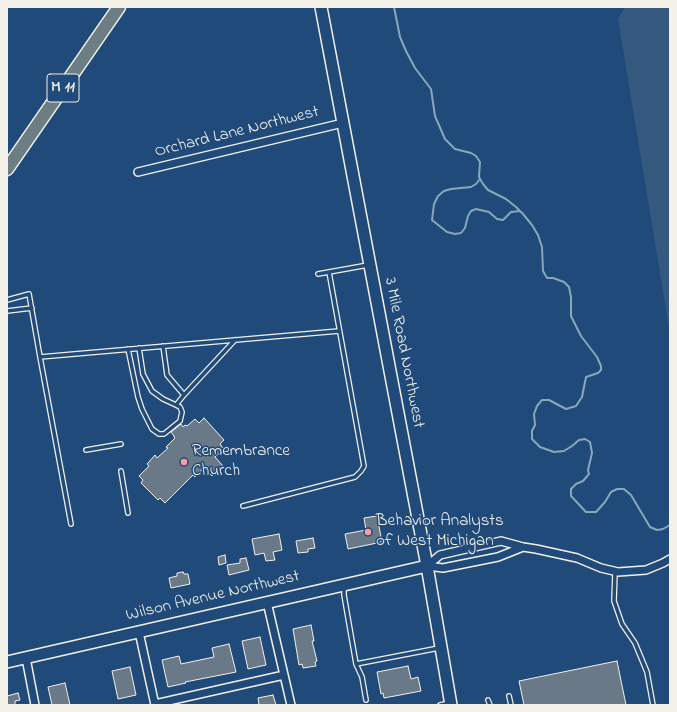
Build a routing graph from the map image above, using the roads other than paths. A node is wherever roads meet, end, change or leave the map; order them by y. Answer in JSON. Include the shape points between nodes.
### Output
{"nodes":[{"id":1,"x":119,"y":7,"type":"edge"},
{"id":2,"x":321,"y":7,"type":"edge"},
{"id":3,"x":343,"y":123,"type":"junction"},
{"id":4,"x":7,"y":169,"type":"edge"},
{"id":5,"x":138,"y":172,"type":"dead end"},
{"id":6,"x":369,"y":264,"type":"junction"},
{"id":7,"x":329,"y":272,"type":"junction"},
{"id":8,"x":318,"y":274,"type":"dead end"},
{"id":9,"x":7,"y":300,"type":"edge"},
{"id":10,"x":32,"y":308,"type":"junction"},
{"id":11,"x":7,"y":311,"type":"edge"},
{"id":12,"x":339,"y":331,"type":"junction"},
{"id":13,"x":235,"y":340,"type":"junction"},
{"id":14,"x":163,"y":346,"type":"junction"},
{"id":15,"x":139,"y":348,"type":"junction"},
{"id":16,"x":128,"y":349,"type":"junction"},
{"id":17,"x":40,"y":357,"type":"junction"},
{"id":18,"x":184,"y":395,"type":"junction"},
{"id":19,"x":176,"y":404,"type":"junction"},
{"id":20,"x":121,"y":444,"type":"dead end"},
{"id":21,"x":86,"y":450,"type":"dead end"},
{"id":22,"x":121,"y":471,"type":"dead end"},
{"id":23,"x":243,"y":506,"type":"dead end"},
{"id":24,"x":128,"y":513,"type":"dead end"},
{"id":25,"x":71,"y":524,"type":"dead end"},
{"id":26,"x":523,"y":547,"type":"junction"},
{"id":27,"x":670,"y":559,"type":"edge"},
{"id":28,"x":427,"y":566,"type":"junction"},
{"id":29,"x":616,"y":572,"type":"junction"},
{"id":30,"x":344,"y":585,"type":"junction"},
{"id":31,"x":267,"y":602,"type":"junction"},
{"id":32,"x":139,"y":632,"type":"junction"},
{"id":33,"x":441,"y":648,"type":"junction"},
{"id":34,"x":26,"y":658,"type":"junction"},
{"id":35,"x":7,"y":662,"type":"edge"},
{"id":36,"x":356,"y":664,"type":"junction"},
{"id":37,"x":284,"y":675,"type":"junction"},
{"id":38,"x":509,"y":696,"type":"dead end"},
{"id":39,"x":366,"y":700,"type":"dead end"},
{"id":40,"x":488,"y":700,"type":"dead end"},
{"id":41,"x":448,"y":704,"type":"edge"},
{"id":42,"x":35,"y":705,"type":"edge"},
{"id":43,"x":155,"y":705,"type":"edge"},
{"id":44,"x":291,"y":705,"type":"edge"},
{"id":45,"x":490,"y":705,"type":"edge"},
{"id":46,"x":511,"y":705,"type":"edge"},
{"id":47,"x":652,"y":705,"type":"edge"}],
"edges":[{"from":1,"to":4,"type":"main road","number":"M 11"},
{"from":2,"to":3,"type":"main road","name":"3 Mile Road Northwest"},
{"from":3,"to":5,"type":"street","name":"Orchard Lane Northwest"},
{"from":3,"to":6,"type":"main road","name":"3 Mile Road Northwest"},
{"from":6,"to":7,"type":"lane"},
{"from":6,"to":28,"type":"main road","name":"3 Mile Road Northwest"},
{"from":7,"to":8,"type":"lane"},
{"from":7,"to":12,"type":"lane"},
{"from":9,"to":10,"type":"lane","via":[[29,294]]},
{"from":10,"to":11,"type":"lane"},
{"from":10,"to":17,"type":"lane"},
{"from":12,"to":13,"type":"lane"},
{"from":12,"to":23,"type":"lane","via":[[364,466],[362,471],[355,477]]},
{"from":13,"to":14,"type":"lane"},
{"from":13,"to":18,"type":"lane"},
{"from":14,"to":15,"type":"lane"},
{"from":14,"to":18,"type":"lane","via":[[167,375]]},
{"from":15,"to":16,"type":"lane"},
{"from":15,"to":19,"type":"lane","via":[[143,374],[152,391]]},
{"from":16,"to":17,"type":"lane"},
{"from":16,"to":19,"type":"lane","via":[[138,396],[152,429],[164,434],[180,421],[182,412]]},
{"from":17,"to":25,"type":"lane"},
{"from":18,"to":19,"type":"lane"},
{"from":20,"to":21,"type":"lane"},
{"from":22,"to":24,"type":"lane"},
{"from":26,"to":28,"type":"street","via":[[492,559],[443,568]]},
{"from":26,"to":28,"type":"street","via":[[501,541],[489,543],[440,555]]},
{"from":26,"to":29,"type":"street","via":[[577,558]]},
{"from":27,"to":29,"type":"street","via":[[646,570]]},
{"from":28,"to":30,"type":"main road","name":"Wilson Avenue Northwest"},
{"from":28,"to":33,"type":"main road","name":"3 Mile Road Northwest"},
{"from":29,"to":47,"type":"lane","via":[[614,601],[622,624],[635,643],[647,672]]},
{"from":30,"to":31,"type":"main road","name":"Wilson Avenue Northwest"},
{"from":30,"to":36,"type":"lane"},
{"from":31,"to":32,"type":"main road","name":"Wilson Avenue Northwest"},
{"from":31,"to":37,"type":"street"},
{"from":32,"to":34,"type":"main road","name":"Wilson Avenue Northwest"},
{"from":32,"to":43,"type":"street"},
{"from":33,"to":36,"type":"lane"},
{"from":33,"to":41,"type":"main road","name":"3 Mile Road Northwest"},
{"from":34,"to":35,"type":"main road","name":"Wilson Avenue Northwest"},
{"from":34,"to":42,"type":"street"},
{"from":36,"to":39,"type":"lane","via":[[362,677]]},
{"from":37,"to":43,"type":"street"},
{"from":37,"to":44,"type":"street"},
{"from":38,"to":46,"type":"lane"},
{"from":40,"to":45,"type":"lane"}]}
